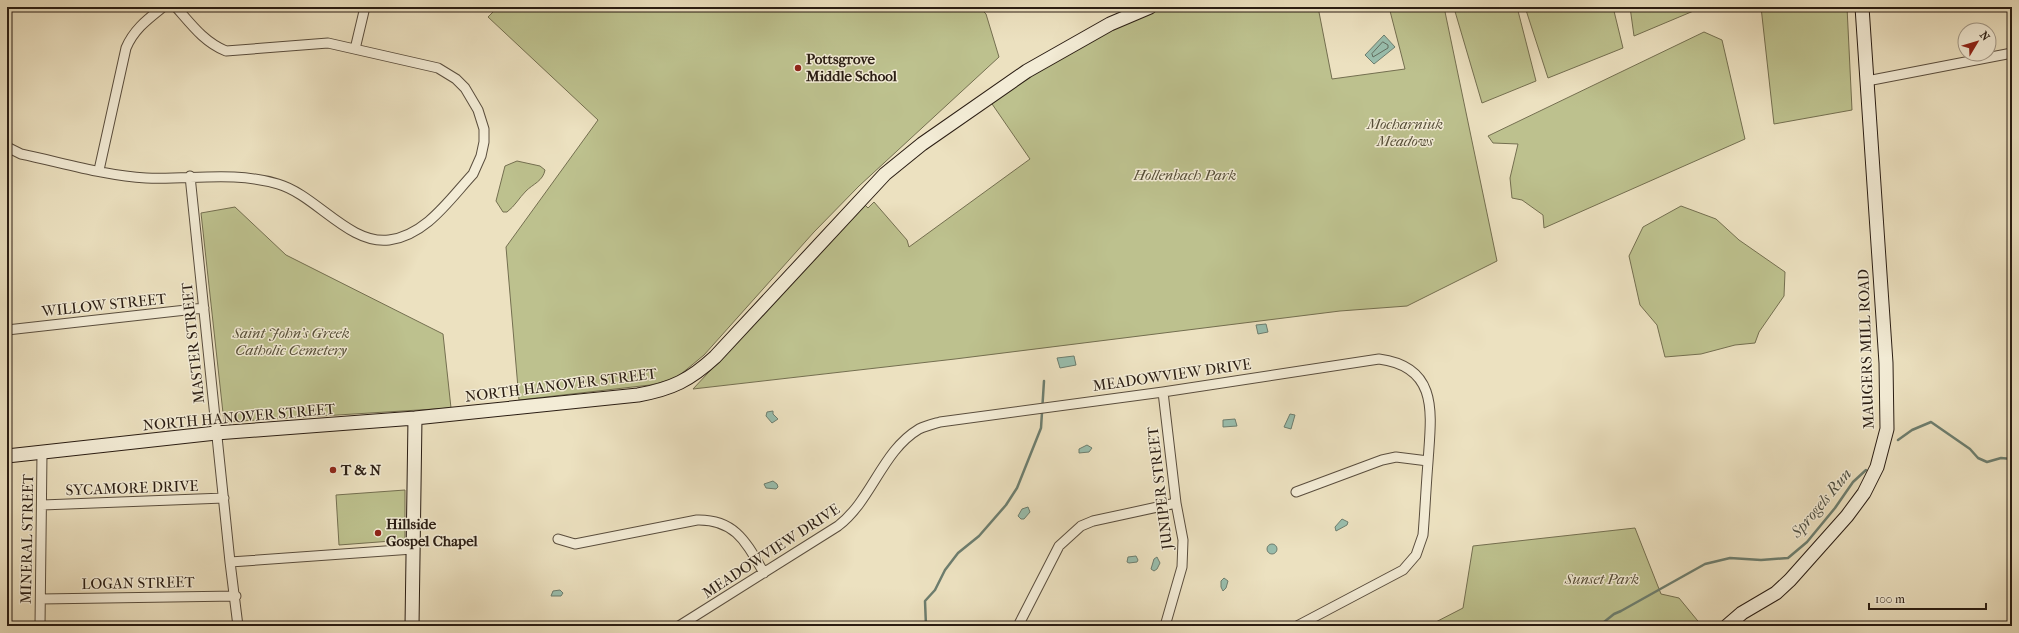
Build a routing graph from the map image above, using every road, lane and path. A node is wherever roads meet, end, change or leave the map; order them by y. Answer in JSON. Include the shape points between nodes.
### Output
{"nodes":[{"id":1,"x":163,"y":7,"type":"edge"},
{"id":2,"x":176,"y":7,"type":"edge"},
{"id":3,"x":365,"y":7,"type":"edge"},
{"id":4,"x":1150,"y":7,"type":"edge"},
{"id":5,"x":1862,"y":7,"type":"edge"},
{"id":6,"x":355,"y":49,"type":"junction"},
{"id":7,"x":2012,"y":53,"type":"edge"},
{"id":8,"x":1867,"y":81,"type":"junction"},
{"id":9,"x":7,"y":147,"type":"edge"},
{"id":10,"x":99,"y":170,"type":"junction"},
{"id":11,"x":190,"y":176,"type":"junction"},
{"id":12,"x":204,"y":308,"type":"junction"},
{"id":13,"x":7,"y":330,"type":"edge"},
{"id":14,"x":1162,"y":392,"type":"junction"},
{"id":15,"x":415,"y":418,"type":"junction"},
{"id":16,"x":216,"y":433,"type":"junction"},
{"id":17,"x":42,"y":453,"type":"junction"},
{"id":18,"x":7,"y":456,"type":"edge"},
{"id":19,"x":1428,"y":461,"type":"junction"},
{"id":20,"x":1296,"y":492,"type":"dead end"},
{"id":21,"x":224,"y":498,"type":"junction"},
{"id":22,"x":1176,"y":503,"type":"junction"},
{"id":23,"x":42,"y":505,"type":"junction"},
{"id":24,"x":558,"y":539,"type":"dead end"},
{"id":25,"x":413,"y":549,"type":"junction"},
{"id":26,"x":230,"y":562,"type":"junction"},
{"id":27,"x":764,"y":573,"type":"junction"},
{"id":28,"x":236,"y":596,"type":"junction"},
{"id":29,"x":41,"y":599,"type":"junction"},
{"id":30,"x":40,"y":626,"type":"edge"},
{"id":31,"x":238,"y":626,"type":"edge"},
{"id":32,"x":412,"y":626,"type":"edge"},
{"id":33,"x":679,"y":626,"type":"edge"},
{"id":34,"x":1018,"y":626,"type":"edge"},
{"id":35,"x":1164,"y":626,"type":"edge"},
{"id":36,"x":1297,"y":626,"type":"edge"},
{"id":37,"x":1727,"y":626,"type":"edge"}],
"edges":[{"from":1,"to":10,"type":"street","via":[[141,24],[126,48]]},
{"from":2,"to":6,"type":"street","via":[[203,38],[214,47],[226,51],[317,43]]},
{"from":3,"to":6,"type":"street"},
{"from":4,"to":15,"type":"street","name":"NORTH HANOVER STREET","via":[[1110,24],[1026,71],[934,135],[885,174],[715,357],[686,380],[661,391],[638,395]]},
{"from":5,"to":8,"type":"street","name":"MAUGERS MILL ROAD"},
{"from":6,"to":11,"type":"street","via":[[442,70],[465,88],[478,110],[484,129],[484,142],[478,166],[427,224],[409,235],[391,240],[374,239],[356,233],[310,201],[280,185],[242,177]]},
{"from":7,"to":8,"type":"street"},
{"from":8,"to":37,"type":"street","name":"MAUGERS MILL ROAD","via":[[1886,363],[1887,429],[1878,467],[1864,493],[1847,516],[1790,580],[1776,593]]},
{"from":9,"to":10,"type":"street","via":[[21,154]]},
{"from":10,"to":11,"type":"street","via":[[129,177]]},
{"from":11,"to":12,"type":"street","name":"MASTER STREET"},
{"from":12,"to":13,"type":"street","name":"WILLOW STREET"},
{"from":12,"to":16,"type":"street","name":"MASTER STREET"},
{"from":14,"to":19,"type":"street","name":"MEADOWVIEW DRIVE","via":[[1379,359],[1391,360],[1410,370],[1425,386],[1431,418]]},
{"from":14,"to":22,"type":"street","name":"JUNIPER STREET"},
{"from":14,"to":27,"type":"street","name":"MEADOWVIEW DRIVE","via":[[940,422],[921,428],[896,449],[852,515]]},
{"from":15,"to":16,"type":"street","name":"NORTH HANOVER STREET"},
{"from":15,"to":25,"type":"street"},
{"from":16,"to":17,"type":"street","name":"NORTH HANOVER STREET"},
{"from":16,"to":21,"type":"street","name":"MASTER STREET"},
{"from":17,"to":18,"type":"street","name":"NORTH HANOVER STREET"},
{"from":17,"to":23,"type":"street","name":"MINERAL STREET"},
{"from":19,"to":20,"type":"street","via":[[1396,458],[1382,460]]},
{"from":19,"to":36,"type":"street","name":"MEADOWVIEW DRIVE","via":[[1424,536],[1416,555],[1403,570]]},
{"from":21,"to":23,"type":"street","name":"SYCAMORE DRIVE"},
{"from":21,"to":26,"type":"street","name":"MASTER STREET"},
{"from":22,"to":34,"type":"street","via":[[1093,521],[1081,526],[1060,546]]},
{"from":22,"to":35,"type":"street","name":"JUNIPER STREET","via":[[1183,540],[1182,567]]},
{"from":23,"to":29,"type":"street","name":"MINERAL STREET"},
{"from":24,"to":27,"type":"street","via":[[575,544],[697,520],[712,520],[735,530]]},
{"from":25,"to":26,"type":"street"},
{"from":25,"to":32,"type":"street"},
{"from":26,"to":28,"type":"street","name":"MASTER STREET"},
{"from":27,"to":33,"type":"street","name":"MEADOWVIEW DRIVE"},
{"from":28,"to":29,"type":"street","name":"LOGAN STREET"},
{"from":28,"to":31,"type":"street","name":"MASTER STREET"},
{"from":29,"to":30,"type":"street","name":"MINERAL STREET"}]}
